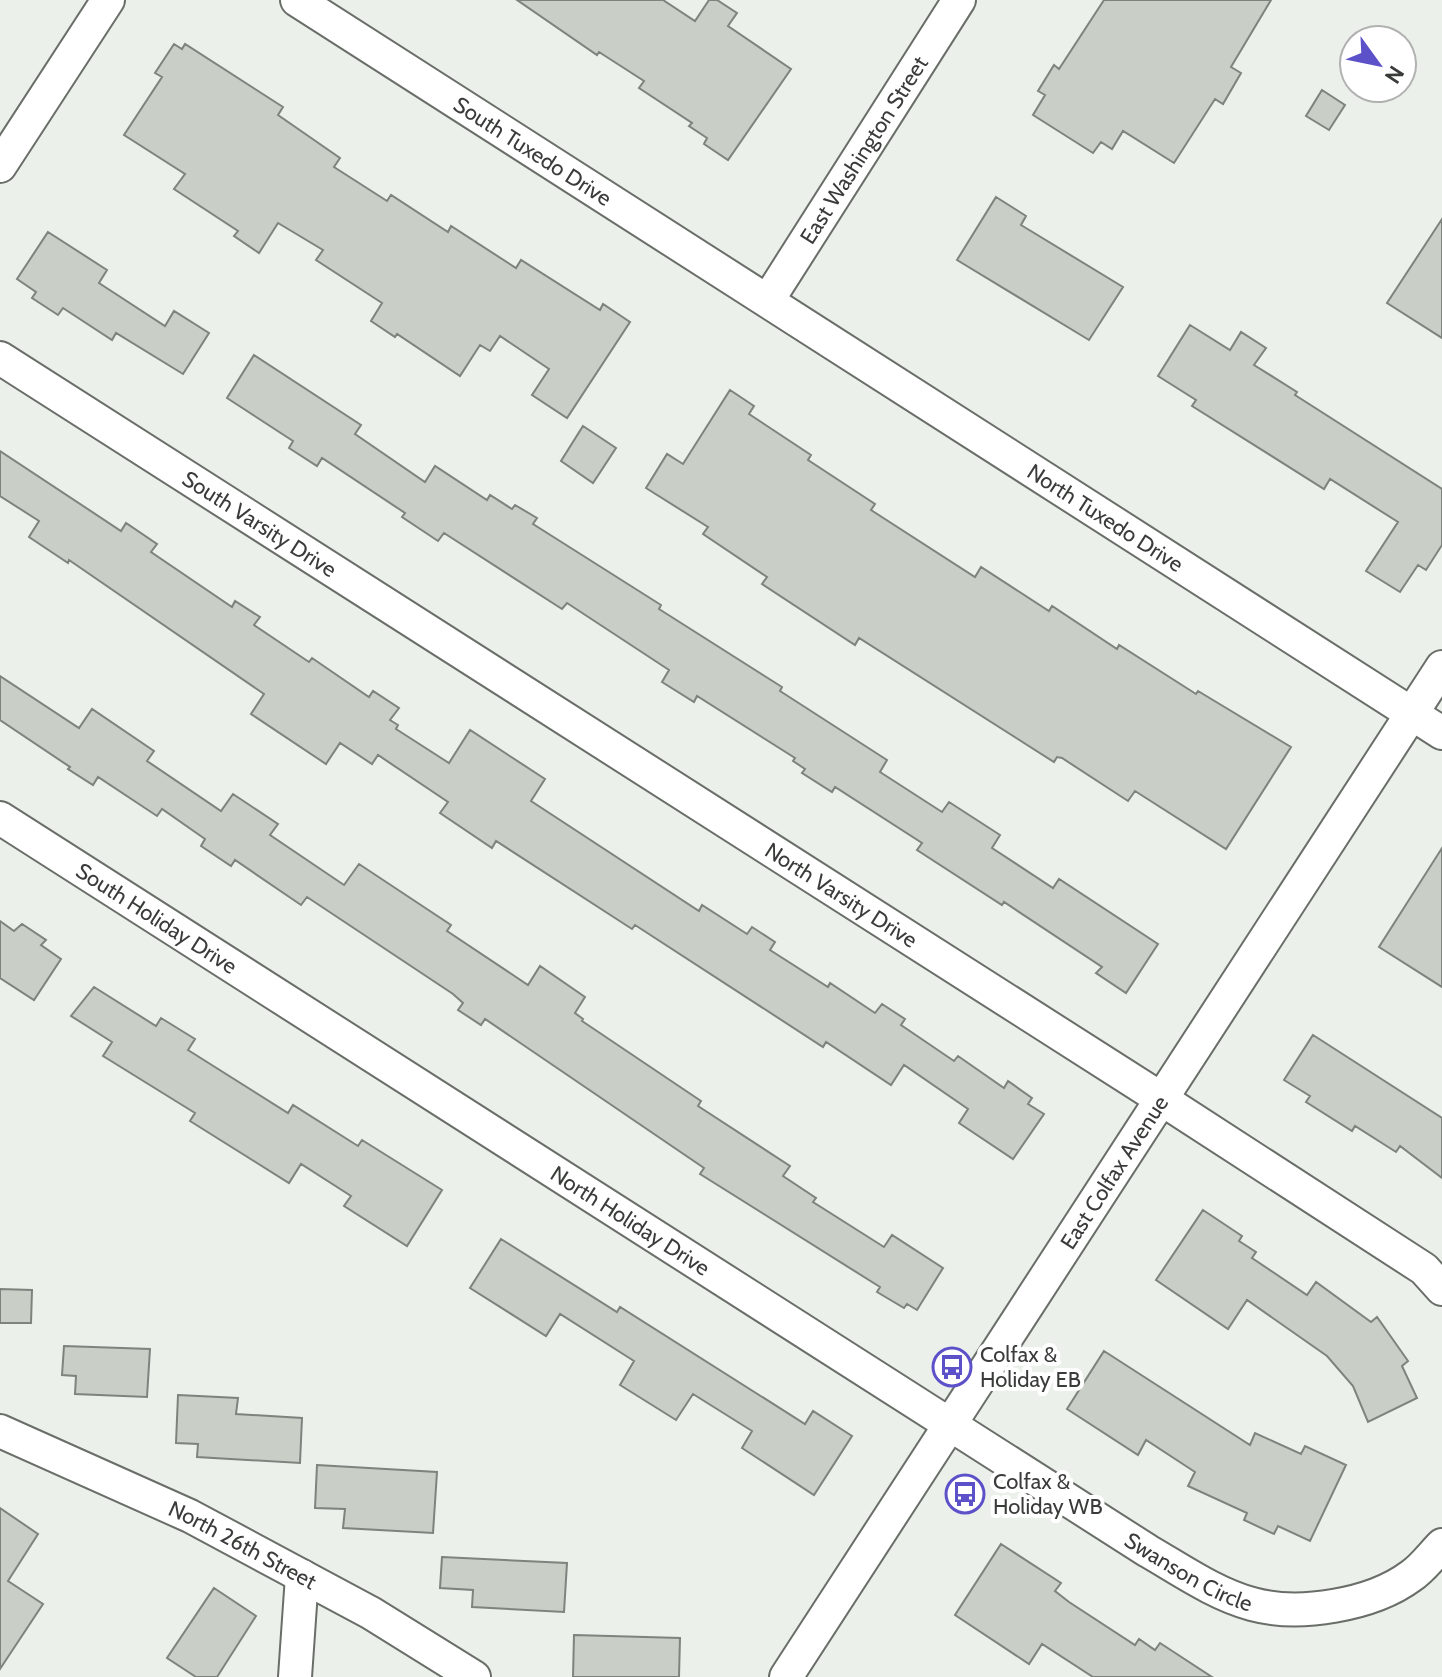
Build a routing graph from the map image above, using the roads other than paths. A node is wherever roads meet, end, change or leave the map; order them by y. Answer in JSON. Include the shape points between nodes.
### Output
{"nodes":[{"id":1,"x":108,"y":0,"type":"edge"},
{"id":2,"x":297,"y":0,"type":"edge"},
{"id":3,"x":959,"y":0,"type":"edge"},
{"id":4,"x":0,"y":166,"type":"edge"},
{"id":5,"x":768,"y":300,"type":"junction"},
{"id":6,"x":0,"y":358,"type":"edge"},
{"id":7,"x":1442,"y":667,"type":"edge"},
{"id":8,"x":521,"y":690,"type":"joint"},
{"id":9,"x":1412,"y":714,"type":"junction"},
{"id":10,"x":1442,"y":733,"type":"edge"},
{"id":11,"x":0,"y":818,"type":"edge"},
{"id":12,"x":312,"y":1018,"type":"joint"},
{"id":13,"x":1163,"y":1100,"type":"junction"},
{"id":14,"x":1442,"y":1289,"type":"edge"},
{"id":15,"x":949,"y":1424,"type":"junction"},
{"id":16,"x":0,"y":1431,"type":"edge"},
{"id":17,"x":1442,"y":1545,"type":"edge"},
{"id":18,"x":302,"y":1576,"type":"junction"},
{"id":19,"x":295,"y":1677,"type":"edge"},
{"id":20,"x":474,"y":1677,"type":"edge"},
{"id":21,"x":786,"y":1677,"type":"edge"}],
"edges":[{"from":1,"to":4,"type":"street"},
{"from":2,"to":5,"type":"street","name":"South Tuxedo Drive"},
{"from":3,"to":5,"type":"street","name":"East Washington Street"},
{"from":5,"to":9,"type":"street","name":"North Tuxedo Drive"},
{"from":6,"to":8,"type":"street","name":"South Varsity Drive"},
{"from":7,"to":9,"type":"street","name":"East Colfax Avenue"},
{"from":8,"to":13,"type":"street","name":"North Varsity Drive"},
{"from":9,"to":10,"type":"street","name":"North Tuxedo Drive"},
{"from":9,"to":13,"type":"street","name":"East Colfax Avenue"},
{"from":11,"to":12,"type":"street","name":"South Holiday Drive"},
{"from":12,"to":15,"type":"street","name":"North Holiday Drive"},
{"from":13,"to":14,"type":"street","via":[[1424,1269]]},
{"from":13,"to":15,"type":"street","name":"East Colfax Avenue"},
{"from":15,"to":17,"type":"street","name":"Swanson Circle","via":[[1148,1551],[1253,1605],[1313,1610],[1361,1600],[1411,1576]]},
{"from":15,"to":21,"type":"street","name":"East Colfax Avenue"},
{"from":16,"to":18,"type":"street","name":"North 26th Street","via":[[190,1516]]},
{"from":18,"to":19,"type":"street"},
{"from":18,"to":20,"type":"street","name":"North 26th Street"}]}
